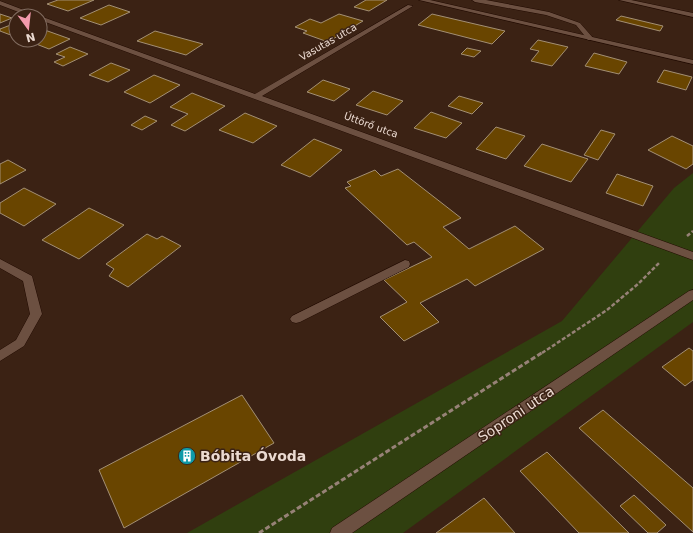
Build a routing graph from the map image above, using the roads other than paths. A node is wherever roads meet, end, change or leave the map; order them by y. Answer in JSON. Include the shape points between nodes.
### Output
{"nodes":[{"id":1,"x":422,"y":0,"type":"edge"},
{"id":2,"x":475,"y":0,"type":"edge"},
{"id":3,"x":622,"y":0,"type":"edge"},
{"id":4,"x":0,"y":3,"type":"edge"},
{"id":5,"x":410,"y":6,"type":"dead end"},
{"id":6,"x":14,"y":8,"type":"edge"},
{"id":7,"x":693,"y":15,"type":"edge"},
{"id":8,"x":48,"y":21,"type":"edge"},
{"id":9,"x":590,"y":39,"type":"junction"},
{"id":10,"x":693,"y":62,"type":"edge"},
{"id":11,"x":257,"y":96,"type":"junction"},
{"id":12,"x":693,"y":256,"type":"edge"},
{"id":13,"x":0,"y":263,"type":"edge"},
{"id":14,"x":405,"y":264,"type":"dead end"},
{"id":15,"x":693,"y":294,"type":"edge"},
{"id":16,"x":296,"y":319,"type":"dead end"},
{"id":17,"x":0,"y":356,"type":"edge"},
{"id":18,"x":338,"y":533,"type":"edge"}],
"edges":[{"from":1,"to":9,"type":"street"},
{"from":2,"to":9,"type":"street","via":[[547,14],[578,24]]},
{"from":3,"to":7,"type":"street"},
{"from":4,"to":6,"type":"street"},
{"from":5,"to":11,"type":"street","name":"Vasutas utca"},
{"from":8,"to":11,"type":"street","name":"Úttörő utca"},
{"from":9,"to":10,"type":"street"},
{"from":11,"to":12,"type":"street","name":"Úttörő utca"},
{"from":13,"to":17,"type":"street","via":[[28,279],[36,314],[20,343]]},
{"from":14,"to":16,"type":"street"},
{"from":15,"to":18,"type":"street","name":"Soproni utca"}]}
